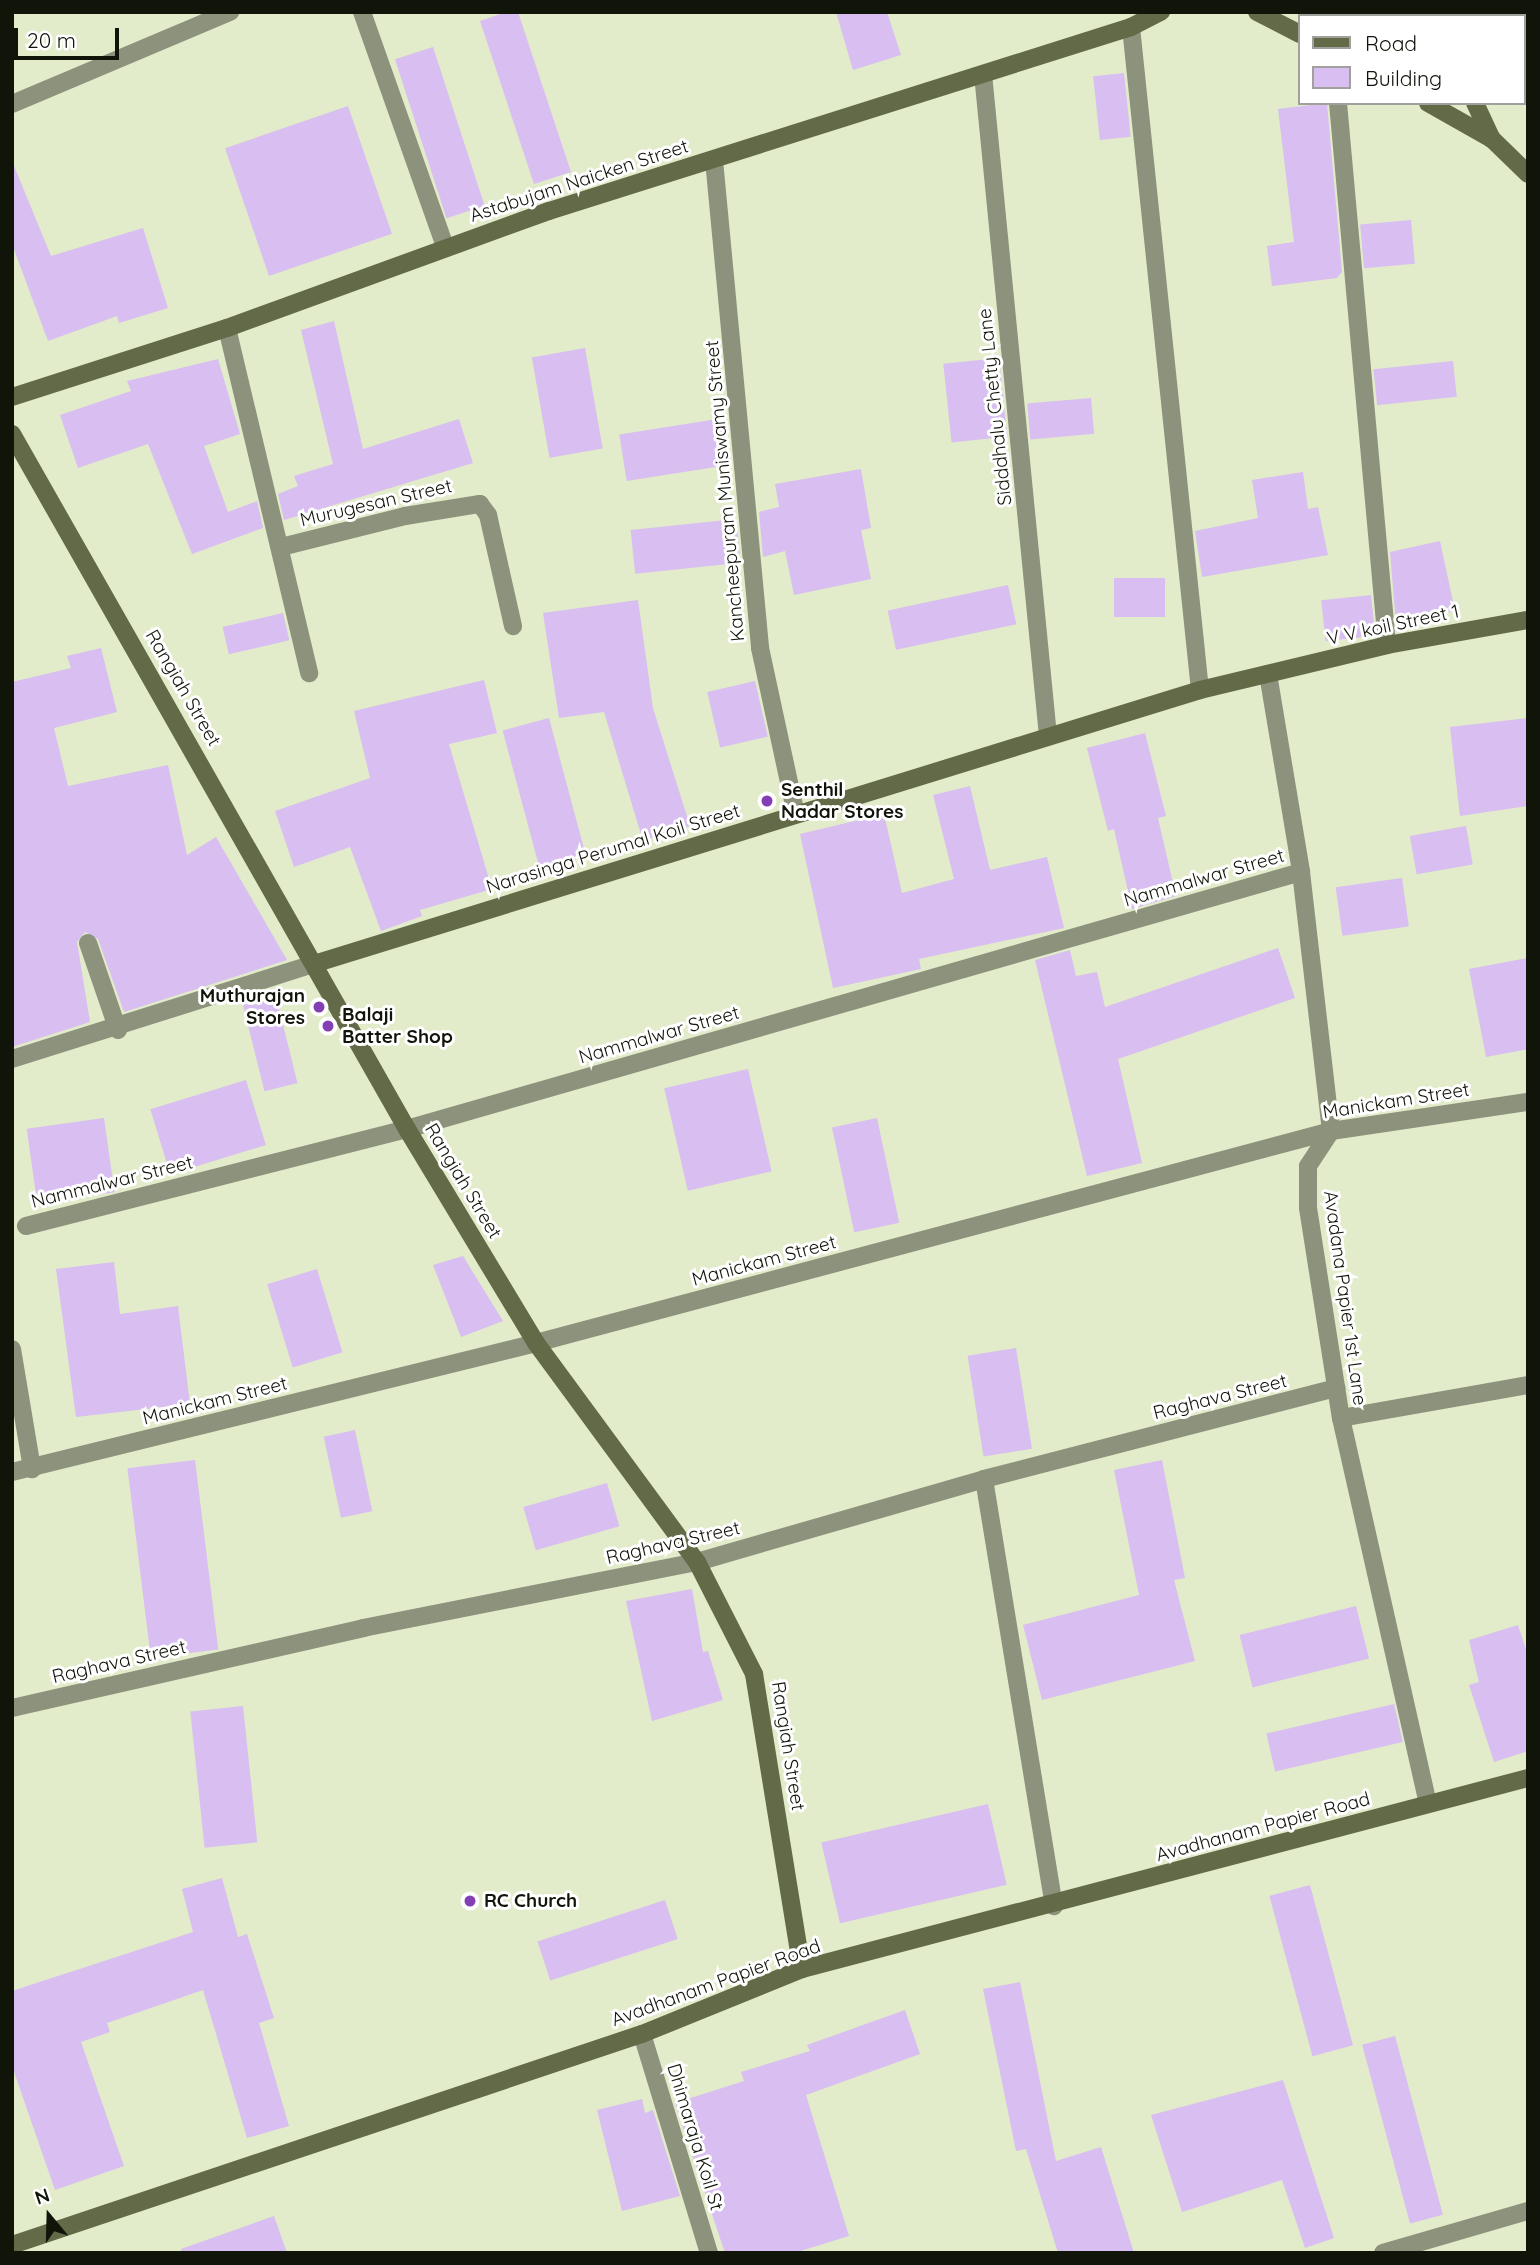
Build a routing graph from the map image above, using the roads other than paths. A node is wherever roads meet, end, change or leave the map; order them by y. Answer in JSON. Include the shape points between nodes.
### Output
{"nodes":[{"id":1,"x":230,"y":12,"type":"edge"},
{"id":2,"x":362,"y":12,"type":"edge"},
{"id":3,"x":1161,"y":12,"type":"edge"},
{"id":4,"x":1257,"y":12,"type":"edge"},
{"id":5,"x":1131,"y":27,"type":"junction"},
{"id":6,"x":1298,"y":33,"type":"edge"},
{"id":7,"x":984,"y":74,"type":"junction"},
{"id":8,"x":12,"y":104,"type":"edge"},
{"id":9,"x":1338,"y":105,"type":"edge"},
{"id":10,"x":1432,"y":105,"type":"edge"},
{"id":11,"x":1476,"y":105,"type":"edge"},
{"id":12,"x":1492,"y":139,"type":"junction"},
{"id":13,"x":714,"y":160,"type":"junction"},
{"id":14,"x":1528,"y":174,"type":"edge"},
{"id":15,"x":445,"y":247,"type":"junction"},
{"id":16,"x":227,"y":328,"type":"junction"},
{"id":17,"x":12,"y":397,"type":"edge"},
{"id":18,"x":12,"y":434,"type":"edge"},
{"id":19,"x":281,"y":547,"type":"junction"},
{"id":20,"x":1528,"y":620,"type":"edge"},
{"id":21,"x":513,"y":626,"type":"dead end"},
{"id":22,"x":1387,"y":645,"type":"junction"},
{"id":23,"x":309,"y":673,"type":"dead end"},
{"id":24,"x":1268,"y":674,"type":"junction"},
{"id":25,"x":1200,"y":690,"type":"junction"},
{"id":26,"x":1048,"y":736,"type":"junction"},
{"id":27,"x":796,"y":814,"type":"junction"},
{"id":28,"x":1301,"y":872,"type":"junction"},
{"id":29,"x":88,"y":943,"type":"dead end"},
{"id":30,"x":317,"y":963,"type":"junction"},
{"id":31,"x":118,"y":1030,"type":"junction"},
{"id":32,"x":12,"y":1059,"type":"edge"},
{"id":33,"x":1528,"y":1102,"type":"edge"},
{"id":34,"x":407,"y":1129,"type":"junction"},
{"id":35,"x":1331,"y":1131,"type":"junction"},
{"id":36,"x":26,"y":1226,"type":"dead end"},
{"id":37,"x":536,"y":1343,"type":"junction"},
{"id":38,"x":12,"y":1349,"type":"edge"},
{"id":39,"x":1528,"y":1385,"type":"edge"},
{"id":40,"x":1336,"y":1388,"type":"junction"},
{"id":41,"x":1341,"y":1418,"type":"junction"},
{"id":42,"x":32,"y":1469,"type":"junction"},
{"id":43,"x":12,"y":1472,"type":"edge"},
{"id":44,"x":984,"y":1479,"type":"junction"},
{"id":45,"x":697,"y":1562,"type":"junction"},
{"id":46,"x":12,"y":1708,"type":"edge"},
{"id":47,"x":1528,"y":1778,"type":"edge"},
{"id":48,"x":1428,"y":1803,"type":"junction"},
{"id":49,"x":1054,"y":1906,"type":"junction"},
{"id":50,"x":802,"y":1969,"type":"junction"},
{"id":51,"x":642,"y":2034,"type":"junction"},
{"id":52,"x":1528,"y":2211,"type":"edge"},
{"id":53,"x":12,"y":2245,"type":"edge"},
{"id":54,"x":709,"y":2253,"type":"edge"},
{"id":55,"x":1383,"y":2253,"type":"edge"}],
"edges":[{"from":1,"to":8,"type":"street"},
{"from":2,"to":15,"type":"street"},
{"from":3,"to":5,"type":"street","name":"Astabujam Naicken Street"},
{"from":4,"to":6,"type":"street"},
{"from":5,"to":7,"type":"street","name":"Astabujam Naicken Street"},
{"from":5,"to":25,"type":"street"},
{"from":7,"to":13,"type":"street","name":"Astabujam Naicken Street"},
{"from":7,"to":26,"type":"street","name":"Sidddhalu Chetty Lane"},
{"from":9,"to":22,"type":"street"},
{"from":10,"to":12,"type":"street"},
{"from":11,"to":12,"type":"street"},
{"from":12,"to":14,"type":"street"},
{"from":13,"to":15,"type":"street","name":"Astabujam Naicken Street"},
{"from":13,"to":27,"type":"street","name":"Kancheepuram Muniswamy Street","via":[[760,648]]},
{"from":15,"to":16,"type":"street","name":"Astabujam Naicken Street"},
{"from":16,"to":17,"type":"street","name":"Astabujam Naicken Street"},
{"from":16,"to":19,"type":"street"},
{"from":18,"to":30,"type":"street","name":"Rangiah Street"},
{"from":19,"to":21,"type":"street","name":"Murugesan Street","via":[[405,516],[480,504],[488,515]]},
{"from":19,"to":23,"type":"street"},
{"from":20,"to":22,"type":"street","name":"V V koil Street 1"},
{"from":22,"to":24,"type":"street","name":"V V koil Street 1"},
{"from":24,"to":25,"type":"street","name":"Narasinga Perumal Koil Street"},
{"from":24,"to":28,"type":"street"},
{"from":25,"to":26,"type":"street","name":"Narasinga Perumal Koil Street"},
{"from":26,"to":27,"type":"street","name":"Narasinga Perumal Koil Street"},
{"from":27,"to":30,"type":"street","name":"Narasinga Perumal Koil Street"},
{"from":28,"to":34,"type":"street","name":"Nammalwar Street"},
{"from":28,"to":35,"type":"street"},
{"from":29,"to":31,"type":"street"},
{"from":30,"to":31,"type":"street","name":"Narasinga Perumal Koil Street"},
{"from":30,"to":34,"type":"street","name":"Rangiah Street"},
{"from":31,"to":32,"type":"street","name":"Narasinga Perumal Koil Street"},
{"from":33,"to":35,"type":"street","name":"Manickam Street"},
{"from":34,"to":36,"type":"street","name":"Nammalwar Street"},
{"from":34,"to":37,"type":"street","name":"Rangiah Street"},
{"from":35,"to":37,"type":"street","name":"Manickam Street"},
{"from":35,"to":40,"type":"street","name":"Avadana Papier 1st Lane","via":[[1308,1166],[1308,1208]]},
{"from":37,"to":42,"type":"street","name":"Manickam Street"},
{"from":37,"to":45,"type":"street","name":"Rangiah Street"},
{"from":38,"to":42,"type":"street"},
{"from":39,"to":41,"type":"street"},
{"from":40,"to":41,"type":"street","name":"Avadana Papier 1st Lane"},
{"from":40,"to":44,"type":"street","name":"Raghava Street"},
{"from":41,"to":48,"type":"street","name":"Avadana Papier 1st Lane"},
{"from":42,"to":43,"type":"street","name":"Manickam Street"},
{"from":44,"to":45,"type":"street","name":"Raghava Street"},
{"from":44,"to":49,"type":"street"},
{"from":45,"to":46,"type":"street","name":"Raghava Street","via":[[363,1628]]},
{"from":45,"to":50,"type":"street","name":"Rangiah Street","via":[[754,1674]]},
{"from":47,"to":48,"type":"street","name":"Avadhanam Papier Road"},
{"from":48,"to":49,"type":"street","name":"Avadhanam Papier Road"},
{"from":49,"to":50,"type":"street","name":"Avadhanam Papier Road"},
{"from":50,"to":51,"type":"street","name":"Avadhanam Papier Road"},
{"from":51,"to":53,"type":"street","name":"Avadhanam Papier Road"},
{"from":51,"to":54,"type":"street","name":"Dhimaraja Koil St"},
{"from":52,"to":55,"type":"street"}]}
